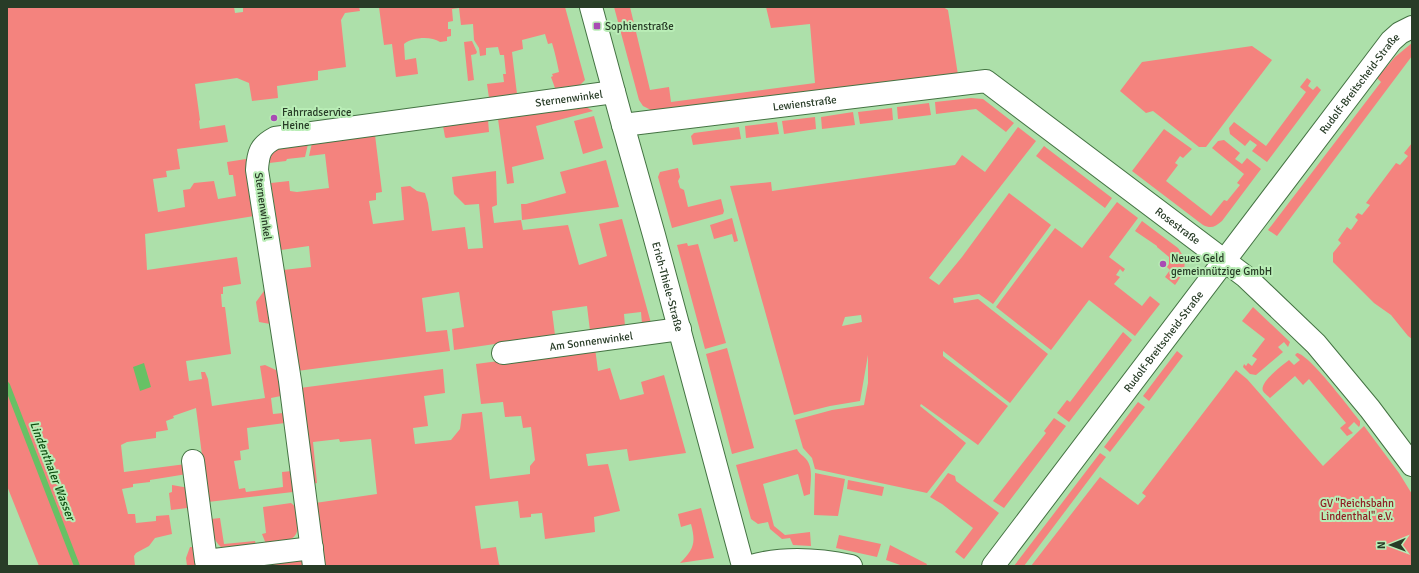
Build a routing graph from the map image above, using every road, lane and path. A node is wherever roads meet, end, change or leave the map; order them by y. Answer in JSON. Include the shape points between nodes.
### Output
{"nodes":[{"id":1,"x":591,"y":7,"type":"edge"},
{"id":2,"x":1412,"y":27,"type":"edge"},
{"id":3,"x":986,"y":81,"type":"joint"},
{"id":4,"x":614,"y":92,"type":"junction"},
{"id":5,"x":623,"y":125,"type":"junction"},
{"id":6,"x":1225,"y":261,"type":"junction"},
{"id":7,"x":680,"y":329,"type":"junction"},
{"id":8,"x":503,"y":353,"type":"dead end"},
{"id":9,"x":193,"y":461,"type":"dead end"},
{"id":10,"x":1412,"y":466,"type":"edge"},
{"id":11,"x":313,"y":557,"type":"edge"},
{"id":12,"x":206,"y":564,"type":"edge"},
{"id":13,"x":743,"y":566,"type":"edge"},
{"id":14,"x":751,"y":566,"type":"edge"},
{"id":15,"x":850,"y":566,"type":"edge"},
{"id":16,"x":993,"y":566,"type":"edge"}],
"edges":[{"from":1,"to":4,"type":"street","name":"Erich-Thiele-Straße"},
{"from":2,"to":6,"type":"street","name":"Rudolf-Breitscheid-Straße","via":[[1391,41]]},
{"from":3,"to":5,"type":"street","name":"Lewienstraße"},
{"from":3,"to":6,"type":"street","name":"Rosestraße"},
{"from":4,"to":5,"type":"street","name":"Erich-Thiele-Straße"},
{"from":4,"to":11,"type":"street","name":"Sternenwinkel","via":[[275,138],[266,143],[258,154],[257,170],[290,381]]},
{"from":5,"to":7,"type":"street","name":"Erich-Thiele-Straße"},
{"from":6,"to":10,"type":"street","name":"Rosestraße","via":[[1246,277],[1316,344],[1370,409]]},
{"from":6,"to":16,"type":"street","name":"Rudolf-Breitscheid-Straße"},
{"from":7,"to":8,"type":"street","name":"Am Sonnenwinkel"},
{"from":7,"to":13,"type":"street","name":"Erich-Thiele-Straße"},
{"from":9,"to":12,"type":"street","name":"Sternenwinkel"},
{"from":11,"to":12,"type":"street","name":"Sternenwinkel"},
{"from":14,"to":15,"type":"street","via":[[776,561],[804,560]]}]}
